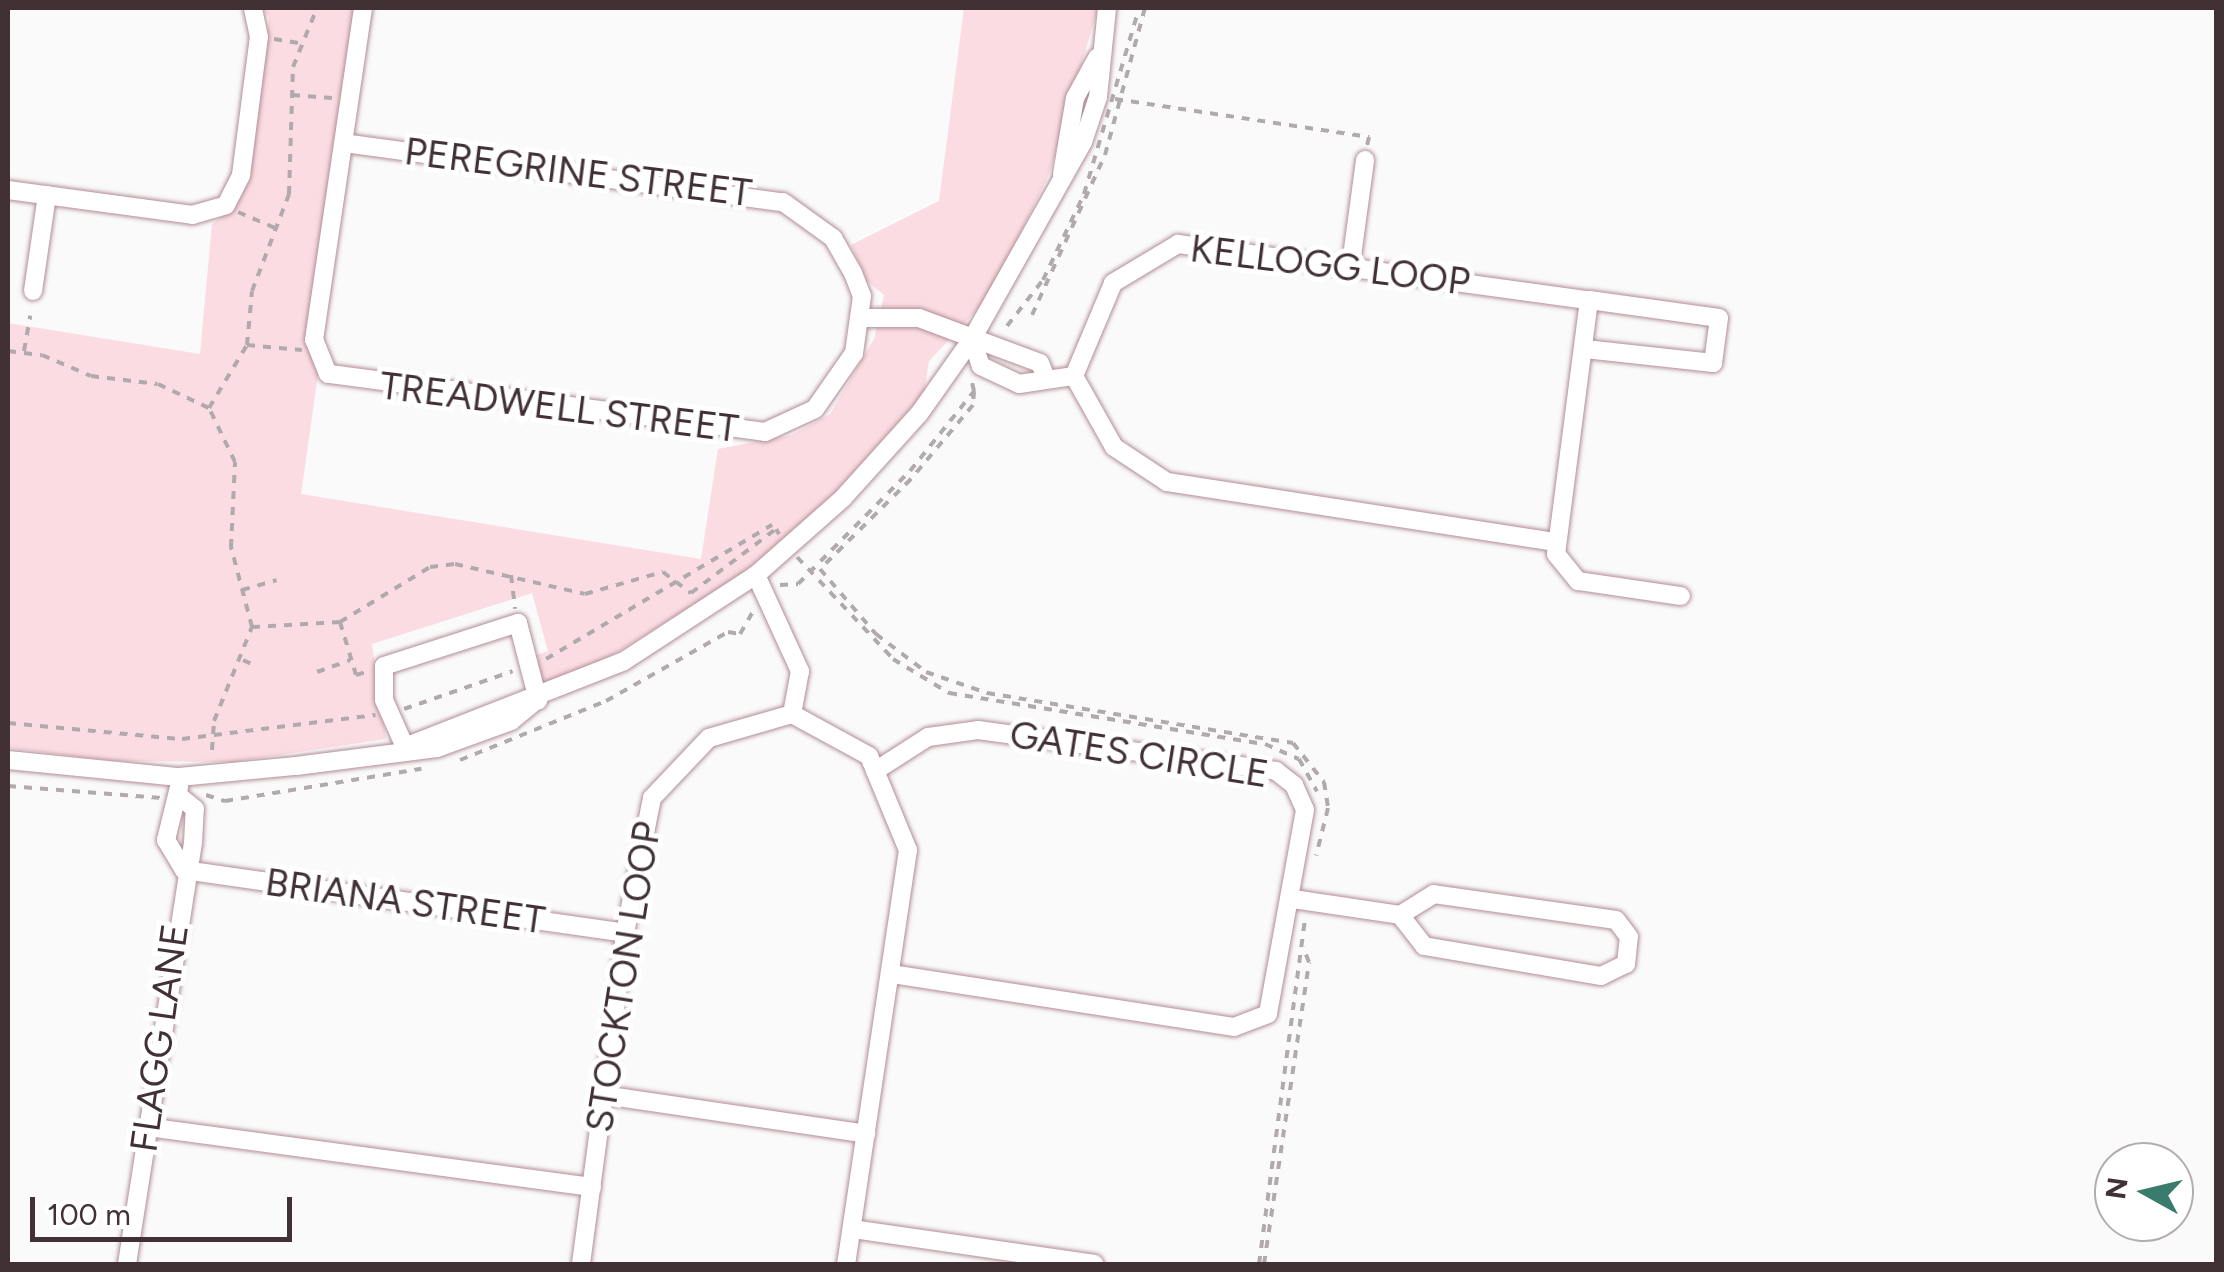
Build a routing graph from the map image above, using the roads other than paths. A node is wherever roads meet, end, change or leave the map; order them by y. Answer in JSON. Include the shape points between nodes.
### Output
{"nodes":[{"id":1,"x":253,"y":8,"type":"edge"},
{"id":2,"x":363,"y":8,"type":"edge"},
{"id":3,"x":1108,"y":8,"type":"edge"},
{"id":4,"x":1100,"y":52,"type":"junction"},
{"id":5,"x":344,"y":143,"type":"junction"},
{"id":6,"x":1365,"y":160,"type":"road end"},
{"id":7,"x":1062,"y":175,"type":"junction"},
{"id":8,"x":8,"y":190,"type":"edge"},
{"id":9,"x":47,"y":195,"type":"junction"},
{"id":10,"x":1350,"y":264,"type":"junction"},
{"id":11,"x":33,"y":291,"type":"dead end"},
{"id":12,"x":1588,"y":300,"type":"junction"},
{"id":13,"x":861,"y":318,"type":"junction"},
{"id":14,"x":972,"y":339,"type":"junction"},
{"id":15,"x":1586,"y":349,"type":"junction"},
{"id":16,"x":1074,"y":376,"type":"junction"},
{"id":17,"x":1046,"y":378,"type":"junction"},
{"id":18,"x":1554,"y":542,"type":"junction"},
{"id":19,"x":756,"y":575,"type":"junction"},
{"id":20,"x":1681,"y":596,"type":"dead end"},
{"id":21,"x":538,"y":700,"type":"junction"},
{"id":22,"x":792,"y":714,"type":"junction"},
{"id":23,"x":405,"y":746,"type":"junction"},
{"id":24,"x":8,"y":760,"type":"edge"},
{"id":25,"x":876,"y":771,"type":"junction"},
{"id":26,"x":179,"y":776,"type":"junction"},
{"id":27,"x":180,"y":797,"type":"junction"},
{"id":28,"x":184,"y":870,"type":"junction"},
{"id":29,"x":1300,"y":900,"type":"junction"},
{"id":30,"x":1400,"y":915,"type":"junction"},
{"id":31,"x":626,"y":933,"type":"junction"},
{"id":32,"x":890,"y":974,"type":"junction"},
{"id":33,"x":603,"y":1095,"type":"junction"},
{"id":34,"x":148,"y":1127,"type":"junction"},
{"id":35,"x":866,"y":1134,"type":"junction"},
{"id":36,"x":592,"y":1188,"type":"junction"},
{"id":37,"x":852,"y":1229,"type":"junction"},
{"id":38,"x":127,"y":1264,"type":"edge"},
{"id":39,"x":581,"y":1264,"type":"edge"},
{"id":40,"x":846,"y":1264,"type":"edge"},
{"id":41,"x":1094,"y":1264,"type":"edge"}],
"edges":[{"from":1,"to":9,"type":"street","via":[[260,37],[241,175],[226,205],[192,216]]},
{"from":2,"to":5,"type":"street"},
{"from":3,"to":4,"type":"street"},
{"from":4,"to":7,"type":"street","via":[[1076,98]]},
{"from":4,"to":7,"type":"street","via":[[1098,97]]},
{"from":5,"to":13,"type":"street","name":"PEREGRINE STREET","via":[[783,202],[833,238],[862,296]]},
{"from":5,"to":13,"type":"street","name":"TREADWELL STREET","via":[[318,357],[342,382],[765,432],[815,409],[833,390],[854,352]]},
{"from":6,"to":10,"type":"street"},
{"from":7,"to":14,"type":"street"},
{"from":8,"to":9,"type":"street"},
{"from":9,"to":11,"type":"street"},
{"from":10,"to":12,"type":"street","name":"KELLOGG LOOP"},
{"from":10,"to":16,"type":"street","name":"KELLOGG LOOP","via":[[1178,244],[1113,283]]},
{"from":12,"to":15,"type":"street"},
{"from":12,"to":15,"type":"street","name":"KELLOGG LOOP","via":[[1719,318],[1713,363]]},
{"from":13,"to":14,"type":"street","via":[[919,318]]},
{"from":14,"to":17,"type":"street","via":[[1040,363]]},
{"from":14,"to":17,"type":"street","via":[[981,366],[1033,388]]},
{"from":14,"to":19,"type":"street","via":[[920,414]]},
{"from":15,"to":18,"type":"street"},
{"from":16,"to":17,"type":"street"},
{"from":16,"to":18,"type":"street","via":[[1114,447],[1167,482]]},
{"from":18,"to":20,"type":"street","via":[[1562,567],[1578,581]]},
{"from":19,"to":21,"type":"street","via":[[624,661]]},
{"from":19,"to":22,"type":"street","via":[[800,671]]},
{"from":21,"to":23,"type":"street","via":[[470,716]]},
{"from":21,"to":23,"type":"street","via":[[518,623],[384,666],[384,700]]},
{"from":22,"to":25,"type":"street","via":[[870,756]]},
{"from":22,"to":31,"type":"street","name":"STOCKTON LOOP","via":[[709,738],[652,798]]},
{"from":23,"to":26,"type":"street"},
{"from":24,"to":26,"type":"street"},
{"from":25,"to":29,"type":"street","name":"GATES CIRCLE","via":[[928,738],[978,730],[1276,771],[1294,785],[1305,810]]},
{"from":25,"to":32,"type":"street","via":[[908,850]]},
{"from":26,"to":27,"type":"street","name":"FLAGG LANE"},
{"from":27,"to":28,"type":"street","name":"FLAGG LANE","via":[[195,809]]},
{"from":27,"to":28,"type":"street","name":"FLAGG LANE","via":[[168,808],[166,840]]},
{"from":28,"to":31,"type":"street","name":"BRIANA STREET"},
{"from":28,"to":34,"type":"street","name":"FLAGG LANE"},
{"from":29,"to":30,"type":"street"},
{"from":29,"to":32,"type":"street","name":"GATES CIRCLE","via":[[1268,1014],[1234,1026]]},
{"from":30,"to":30,"type":"street","via":[[1424,946],[1602,976],[1626,964],[1629,937],[1616,920],[1434,894]]},
{"from":31,"to":33,"type":"street","name":"STOCKTON LOOP"},
{"from":32,"to":35,"type":"street"},
{"from":33,"to":35,"type":"street"},
{"from":33,"to":36,"type":"street","name":"STOCKTON LOOP"},
{"from":34,"to":36,"type":"street"},
{"from":34,"to":38,"type":"street","name":"FLAGG LANE"},
{"from":35,"to":37,"type":"street"},
{"from":36,"to":39,"type":"street","name":"STOCKTON LOOP"},
{"from":37,"to":40,"type":"street"},
{"from":37,"to":41,"type":"street"}]}
